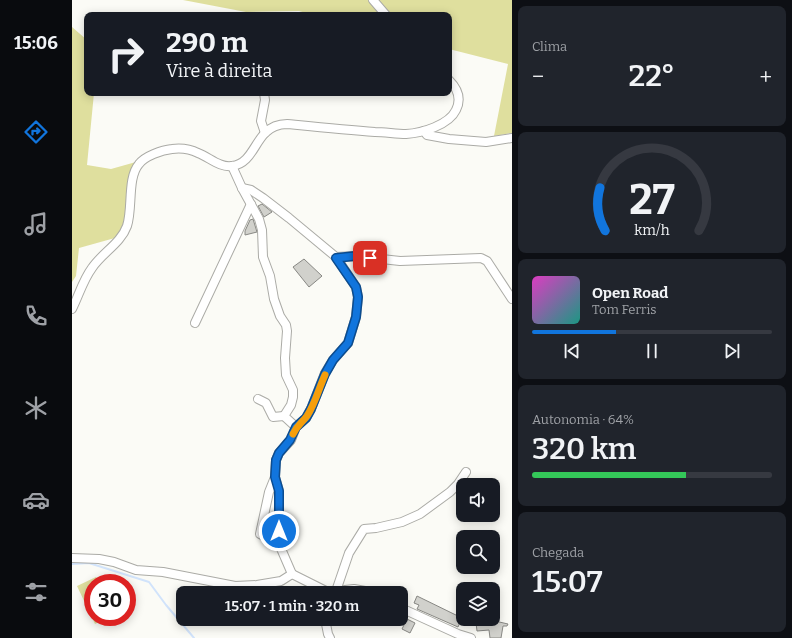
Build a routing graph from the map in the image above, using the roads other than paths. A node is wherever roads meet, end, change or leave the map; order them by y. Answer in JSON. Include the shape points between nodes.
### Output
{"nodes":[{"id":1,"x":374,"y":0,"type":"edge"},
{"id":2,"x":384,"y":12,"type":"edge"},
{"id":3,"x":452,"y":83,"type":"edge"},
{"id":4,"x":266,"y":96,"type":"edge"},
{"id":5,"x":424,"y":131,"type":"junction"},
{"id":6,"x":265,"y":133,"type":"junction"},
{"id":7,"x":512,"y":138,"type":"edge"},
{"id":8,"x":232,"y":166,"type":"junction"},
{"id":9,"x":242,"y":188,"type":"junction"},
{"id":10,"x":251,"y":204,"type":"junction"},
{"id":11,"x":336,"y":258,"type":"junction"},
{"id":12,"x":512,"y":298,"type":"edge"},
{"id":13,"x":72,"y":309,"type":"edge"},
{"id":14,"x":196,"y":323,"type":"dead end"},
{"id":15,"x":258,"y":399,"type":"dead end"},
{"id":16,"x":284,"y":416,"type":"junction"},
{"id":17,"x":296,"y":427,"type":"junction"},
{"id":18,"x":466,"y":472,"type":"dead end"},
{"id":19,"x":275,"y":477,"type":"junction"},
{"id":20,"x":279,"y":544,"type":"junction"},
{"id":21,"x":72,"y":558,"type":"edge"},
{"id":22,"x":292,"y":574,"type":"junction"},
{"id":23,"x":318,"y":586,"type":"edge"},
{"id":24,"x":334,"y":586,"type":"edge"},
{"id":25,"x":408,"y":611,"type":"edge"},
{"id":26,"x":326,"y":626,"type":"edge"},
{"id":27,"x":330,"y":638,"type":"edge"},
{"id":28,"x":471,"y":638,"type":"edge"}],
"edges":[{"from":1,"to":2,"type":"street"},
{"from":3,"to":5,"type":"street","via":[[459,96],[456,112],[441,124]]},
{"from":4,"to":6,"type":"street","via":[[261,121]]},
{"from":5,"to":6,"type":"street","via":[[405,134],[279,124]]},
{"from":5,"to":7,"type":"street","via":[[427,135],[449,139],[486,142]]},
{"from":6,"to":8,"type":"street","via":[[247,158]]},
{"from":8,"to":9,"type":"street"},
{"from":8,"to":13,"type":"street","via":[[224,166],[197,152],[184,149],[171,149],[152,154],[143,160],[132,178],[127,226],[122,236],[93,266]]},
{"from":9,"to":10,"type":"street"},
{"from":9,"to":11,"type":"street","via":[[251,190],[263,198]]},
{"from":10,"to":14,"type":"street"},
{"from":10,"to":16,"type":"street","via":[[262,230],[263,257],[274,299],[287,331],[286,375],[293,390],[293,397]]},
{"from":11,"to":12,"type":"street","via":[[355,256],[400,261],[481,258],[487,262]]},
{"from":11,"to":17,"type":"street","via":[[356,287],[356,317],[348,343],[333,360],[311,409]]},
{"from":15,"to":16,"type":"street","via":[[266,403],[273,417]]},
{"from":16,"to":17,"type":"street"},
{"from":17,"to":19,"type":"street","via":[[276,460]]},
{"from":18,"to":24,"type":"street","via":[[450,492],[420,514],[402,522],[364,529],[349,553]]},
{"from":19,"to":20,"type":"street","via":[[279,491]]},
{"from":19,"to":20,"type":"street","via":[[260,534]]},
{"from":20,"to":22,"type":"street"},
{"from":21,"to":22,"type":"street","via":[[99,559],[136,570],[163,572],[235,586],[281,581]]},
{"from":22,"to":23,"type":"street"},
{"from":25,"to":28,"type":"street"},
{"from":26,"to":27,"type":"street"}]}
